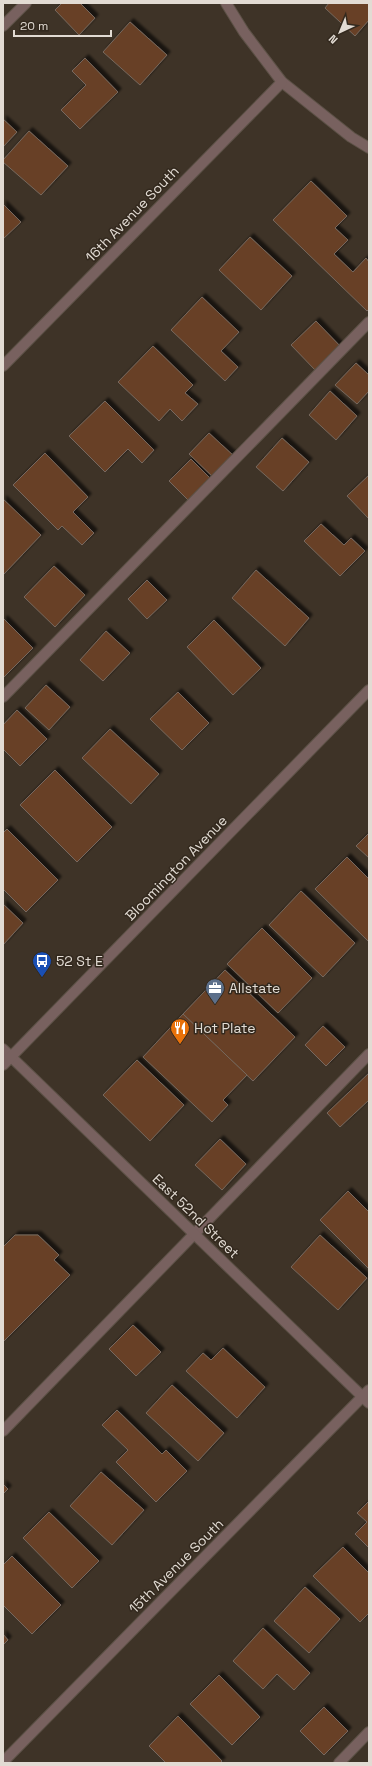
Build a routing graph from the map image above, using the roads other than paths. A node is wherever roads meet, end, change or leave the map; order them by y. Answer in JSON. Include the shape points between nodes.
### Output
{"nodes":[{"id":1,"x":26,"y":3,"type":"edge"},
{"id":2,"x":226,"y":3,"type":"edge"},
{"id":3,"x":3,"y":26,"type":"edge"},
{"id":4,"x":282,"y":82,"type":"junction"},
{"id":5,"x":369,"y":148,"type":"edge"},
{"id":6,"x":369,"y":322,"type":"edge"},
{"id":7,"x":3,"y":366,"type":"edge"},
{"id":8,"x":369,"y":690,"type":"edge"},
{"id":9,"x":3,"y":697,"type":"edge"},
{"id":10,"x":3,"y":1048,"type":"edge"},
{"id":11,"x":369,"y":1054,"type":"edge"},
{"id":12,"x":11,"y":1057,"type":"junction"},
{"id":13,"x":3,"y":1065,"type":"edge"},
{"id":14,"x":195,"y":1234,"type":"junction"},
{"id":15,"x":367,"y":1397,"type":"edge"},
{"id":16,"x":3,"y":1431,"type":"edge"},
{"id":17,"x":369,"y":1732,"type":"edge"},
{"id":18,"x":3,"y":1762,"type":"edge"},
{"id":19,"x":340,"y":1763,"type":"edge"}],
"edges":[{"from":1,"to":3,"type":"street"},
{"from":2,"to":4,"type":"street","via":[[244,32]]},
{"from":4,"to":5,"type":"street","via":[[350,137]]},
{"from":4,"to":7,"type":"street","name":"16th Avenue South"},
{"from":6,"to":9,"type":"street"},
{"from":8,"to":12,"type":"street","name":"Bloomington Avenue"},
{"from":10,"to":12,"type":"street","name":"East 52nd Street"},
{"from":11,"to":14,"type":"street"},
{"from":12,"to":13,"type":"street","name":"Bloomington Avenue"},
{"from":12,"to":14,"type":"street","name":"East 52nd Street"},
{"from":14,"to":15,"type":"street","name":"East 52nd Street"},
{"from":14,"to":16,"type":"street"},
{"from":15,"to":18,"type":"street","name":"15th Avenue South"},
{"from":17,"to":19,"type":"street"}]}
